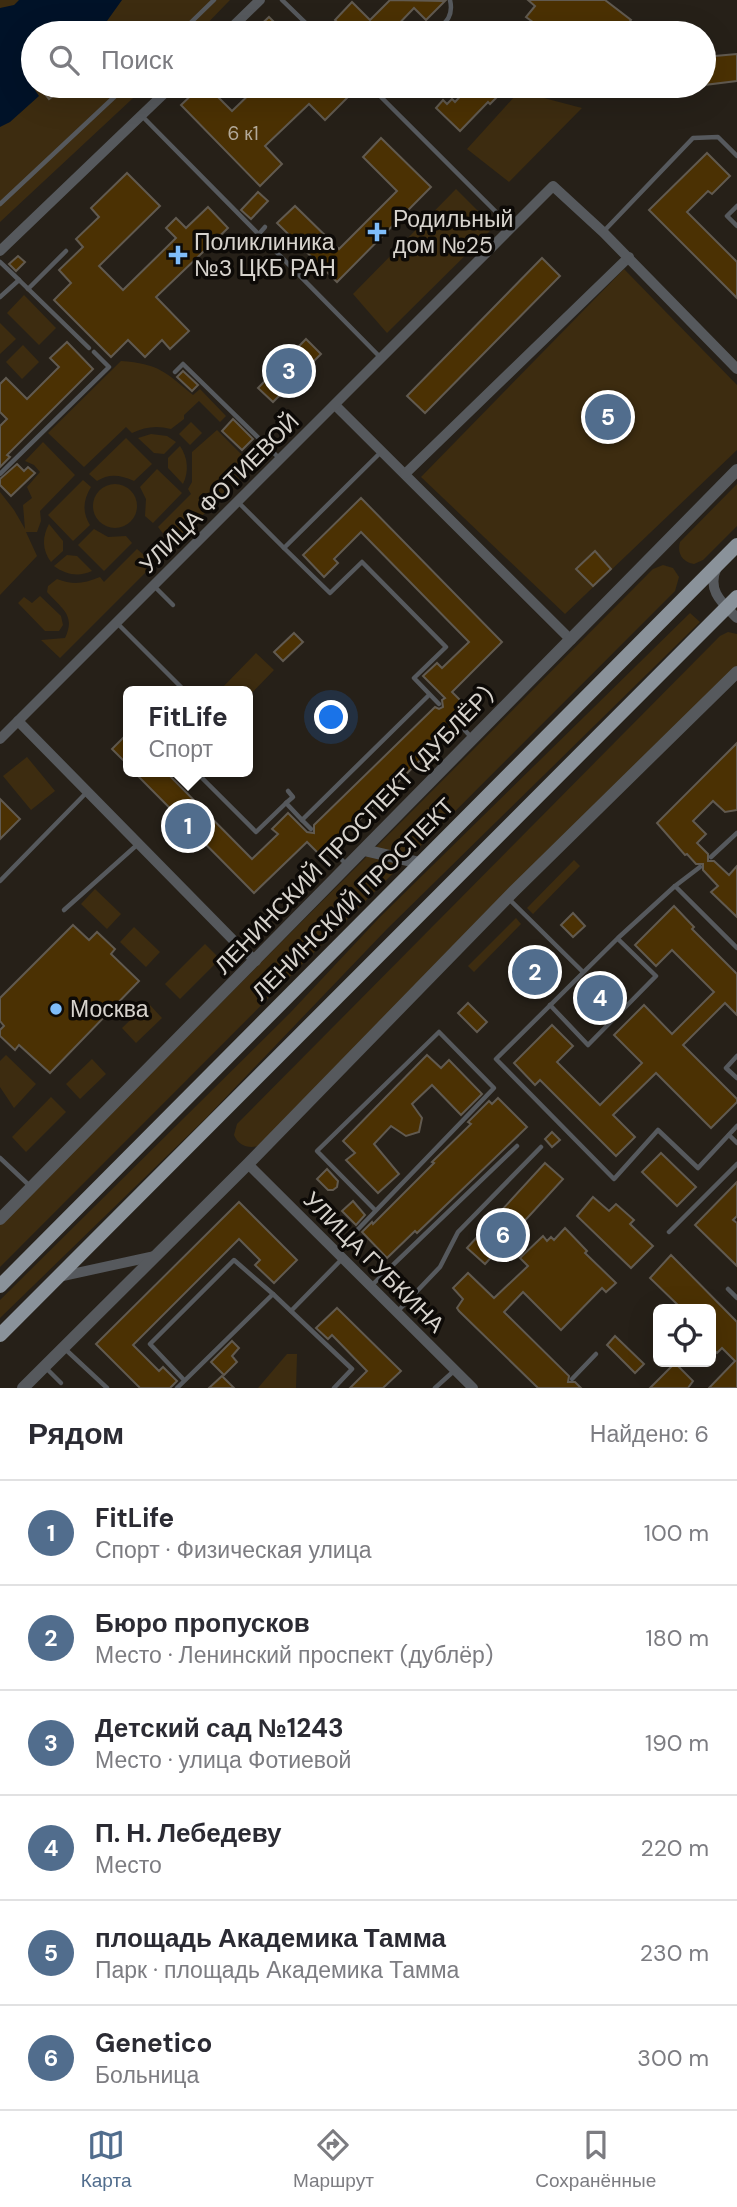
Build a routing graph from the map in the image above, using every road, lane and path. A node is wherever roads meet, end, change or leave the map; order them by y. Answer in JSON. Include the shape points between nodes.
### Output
{"nodes":[{"id":1,"x":214,"y":0,"type":"edge"},
{"id":2,"x":260,"y":0,"type":"edge"},
{"id":3,"x":282,"y":0,"type":"edge"},
{"id":4,"x":450,"y":0,"type":"edge"},
{"id":5,"x":192,"y":21,"type":"edge"},
{"id":6,"x":238,"y":21,"type":"edge"},
{"id":7,"x":304,"y":21,"type":"edge"},
{"id":8,"x":448,"y":21,"type":"edge"},
{"id":9,"x":113,"y":98,"type":"edge"},
{"id":10,"x":160,"y":98,"type":"edge"},
{"id":11,"x":384,"y":98,"type":"edge"},
{"id":12,"x":142,"y":116,"type":"junction"},
{"id":13,"x":737,"y":156,"type":"edge"},
{"id":14,"x":0,"y":204,"type":"edge"},
{"id":15,"x":737,"y":206,"type":"edge"},
{"id":16,"x":737,"y":226,"type":"edge"},
{"id":17,"x":265,"y":228,"type":"dead end"},
{"id":18,"x":512,"y":228,"type":"junction"},
{"id":19,"x":604,"y":232,"type":"junction"},
{"id":20,"x":258,"y":235,"type":"junction"},
{"id":21,"x":0,"y":251,"type":"edge"},
{"id":22,"x":66,"y":251,"type":"dead end"},
{"id":23,"x":629,"y":257,"type":"junction"},
{"id":24,"x":0,"y":262,"type":"edge"},
{"id":25,"x":19,"y":280,"type":"junction"},
{"id":26,"x":28,"y":289,"type":"junction"},
{"id":27,"x":0,"y":297,"type":"edge"},
{"id":28,"x":382,"y":359,"type":"junction"},
{"id":29,"x":737,"y":369,"type":"edge"},
{"id":30,"x":175,"y":372,"type":"dead end"},
{"id":31,"x":335,"y":405,"type":"junction"},
{"id":32,"x":382,"y":452,"type":"junction"},
{"id":33,"x":280,"y":459,"type":"junction"},
{"id":34,"x":737,"y":470,"type":"edge"},
{"id":35,"x":0,"y":474,"type":"edge"},
{"id":36,"x":405,"y":474,"type":"junction"},
{"id":37,"x":238,"y":502,"type":"junction"},
{"id":38,"x":737,"y":545,"type":"edge"},
{"id":39,"x":284,"y":548,"type":"junction"},
{"id":40,"x":719,"y":563,"type":"junction"},
{"id":41,"x":154,"y":586,"type":"junction"},
{"id":42,"x":732,"y":602,"type":"edge"},
{"id":43,"x":173,"y":605,"type":"dead end"},
{"id":44,"x":737,"y":618,"type":"edge"},
{"id":45,"x":117,"y":622,"type":"junction"},
{"id":46,"x":571,"y":640,"type":"junction"},
{"id":47,"x":737,"y":672,"type":"edge"},
{"id":48,"x":181,"y":686,"type":"edge"},
{"id":49,"x":429,"y":694,"type":"junction"},
{"id":50,"x":439,"y":704,"type":"dead end"},
{"id":51,"x":18,"y":721,"type":"junction"},
{"id":52,"x":458,"y":723,"type":"dead end"},
{"id":53,"x":0,"y":738,"type":"edge"},
{"id":54,"x":473,"y":738,"type":"junction"},
{"id":55,"x":201,"y":777,"type":"edge"},
{"id":56,"x":288,"y":791,"type":"dead end"},
{"id":57,"x":87,"y":792,"type":"junction"},
{"id":58,"x":286,"y":803,"type":"junction"},
{"id":59,"x":302,"y":820,"type":"junction"},
{"id":60,"x":311,"y":829,"type":"dead end"},
{"id":61,"x":737,"y":832,"type":"edge"},
{"id":62,"x":138,"y":844,"type":"junction"},
{"id":63,"x":330,"y":848,"type":"dead end"},
{"id":64,"x":364,"y":850,"type":"junction"},
{"id":65,"x":711,"y":857,"type":"dead end"},
{"id":66,"x":421,"y":863,"type":"junction"},
{"id":67,"x":348,"y":866,"type":"junction"},
{"id":68,"x":700,"y":867,"type":"dead end"},
{"id":69,"x":0,"y":881,"type":"edge"},
{"id":70,"x":675,"y":887,"type":"junction"},
{"id":71,"x":508,"y":898,"type":"junction"},
{"id":72,"x":64,"y":910,"type":"dead end"},
{"id":73,"x":618,"y":938,"type":"junction"},
{"id":74,"x":737,"y":948,"type":"edge"},
{"id":75,"x":256,"y":961,"type":"junction"},
{"id":76,"x":583,"y":972,"type":"junction"},
{"id":77,"x":550,"y":1005,"type":"junction"},
{"id":78,"x":737,"y":1056,"type":"edge"},
{"id":79,"x":737,"y":1078,"type":"edge"},
{"id":80,"x":737,"y":1126,"type":"edge"},
{"id":81,"x":729,"y":1135,"type":"junction"},
{"id":82,"x":737,"y":1143,"type":"edge"},
{"id":83,"x":517,"y":1146,"type":"dead end"},
{"id":84,"x":541,"y":1147,"type":"dead end"},
{"id":85,"x":0,"y":1158,"type":"edge"},
{"id":86,"x":248,"y":1164,"type":"junction"},
{"id":87,"x":737,"y":1164,"type":"edge"},
{"id":88,"x":32,"y":1188,"type":"junction"},
{"id":89,"x":375,"y":1210,"type":"junction"},
{"id":90,"x":0,"y":1219,"type":"edge"},
{"id":91,"x":669,"y":1232,"type":"dead end"},
{"id":92,"x":340,"y":1254,"type":"junction"},
{"id":93,"x":155,"y":1256,"type":"junction"},
{"id":94,"x":57,"y":1278,"type":"junction"},
{"id":95,"x":0,"y":1286,"type":"edge"},
{"id":96,"x":372,"y":1286,"type":"junction"},
{"id":97,"x":728,"y":1289,"type":"dead end"},
{"id":98,"x":272,"y":1294,"type":"junction"},
{"id":99,"x":737,"y":1298,"type":"edge"},
{"id":100,"x":291,"y":1311,"type":"junction"},
{"id":101,"x":397,"y":1311,"type":"junction"},
{"id":102,"x":0,"y":1335,"type":"edge"},
{"id":103,"x":64,"y":1347,"type":"junction"},
{"id":104,"x":596,"y":1354,"type":"dead end"},
{"id":105,"x":44,"y":1366,"type":"junction"},
{"id":106,"x":454,"y":1370,"type":"junction"},
{"id":107,"x":572,"y":1379,"type":"dead end"},
{"id":108,"x":184,"y":1380,"type":"junction"},
{"id":109,"x":61,"y":1383,"type":"dead end"},
{"id":110,"x":23,"y":1388,"type":"edge"},
{"id":111,"x":107,"y":1388,"type":"edge"},
{"id":112,"x":177,"y":1388,"type":"edge"},
{"id":113,"x":334,"y":1388,"type":"edge"},
{"id":114,"x":435,"y":1388,"type":"edge"},
{"id":115,"x":473,"y":1388,"type":"edge"}],
"edges":[{"from":1,"to":5,"type":"lane"},
{"from":2,"to":6,"type":"street"},
{"from":3,"to":7,"type":"lane"},
{"from":4,"to":8,"type":"lane"},
{"from":9,"to":14,"type":"lane"},
{"from":10,"to":12,"type":"street"},
{"from":11,"to":18,"type":"lane"},
{"from":12,"to":20,"type":"lane"},
{"from":12,"to":21,"type":"street"},
{"from":13,"to":19,"type":"lane","via":[[718,137],[693,138]]},
{"from":15,"to":16,"type":"lane","via":[[727,216]]},
{"from":17,"to":20,"type":"lane"},
{"from":18,"to":19,"type":"street","name":"УЛИЦА ФОТИЕВОЙ","via":[[554,186]]},
{"from":18,"to":28,"type":"street","name":"УЛИЦА ФОТИЕВОЙ"},
{"from":19,"to":23,"type":"street"},
{"from":20,"to":28,"type":"lane"},
{"from":22,"to":26,"type":"lane"},
{"from":23,"to":29,"type":"street"},
{"from":23,"to":36,"type":"street"},
{"from":24,"to":25,"type":"lane"},
{"from":25,"to":26,"type":"lane"},
{"from":25,"to":27,"type":"lane"},
{"from":26,"to":35,"type":"lane","via":[[109,366]]},
{"from":28,"to":31,"type":"street","name":"УЛИЦА ФОТИЕВОЙ"},
{"from":30,"to":33,"type":"lane","via":[[183,364]]},
{"from":31,"to":32,"type":"street"},
{"from":31,"to":33,"type":"street","name":"УЛИЦА ФОТИЕВОЙ"},
{"from":32,"to":36,"type":"street"},
{"from":32,"to":39,"type":"lane"},
{"from":33,"to":37,"type":"street","name":"УЛИЦА ФОТИЕВОЙ"},
{"from":34,"to":46,"type":"street","name":"ЛЕНИНСКИЙ ПРОСПЕКТ (ДУБЛЁР)"},
{"from":36,"to":46,"type":"street"},
{"from":37,"to":39,"type":"lane"},
{"from":37,"to":41,"type":"street","name":"УЛИЦА ФОТИЕВОЙ"},
{"from":38,"to":40,"type":"main road","name":"ЛЕНИНСКИЙ ПРОСПЕКТ"},
{"from":39,"to":49,"type":"lane","via":[[330,593],[362,562],[446,647],[414,678]]},
{"from":40,"to":42,"type":"street","via":[[714,592],[718,600]]},
{"from":40,"to":66,"type":"main road","name":"ЛЕНИНСКИЙ ПРОСПЕКТ"},
{"from":41,"to":43,"type":"lane"},
{"from":41,"to":45,"type":"street","name":"УЛИЦА ФОТИЕВОЙ"},
{"from":42,"to":44,"type":"street"},
{"from":42,"to":94,"type":"main road"},
{"from":45,"to":48,"type":"lane"},
{"from":45,"to":51,"type":"street","name":"УЛИЦА ФОТИЕВОЙ"},
{"from":46,"to":54,"type":"street","name":"ЛЕНИНСКИЙ ПРОСПЕКТ (ДУБЛЁР)"},
{"from":47,"to":71,"type":"street"},
{"from":49,"to":50,"type":"lane"},
{"from":49,"to":59,"type":"lane"},
{"from":51,"to":53,"type":"street","name":"УЛИЦА ФОТИЕВОЙ"},
{"from":51,"to":57,"type":"street"},
{"from":52,"to":54,"type":"lane"},
{"from":54,"to":64,"type":"street","name":"ЛЕНИНСКИЙ ПРОСПЕКТ (ДУБЛЁР)"},
{"from":55,"to":58,"type":"lane","via":[[256,832]]},
{"from":56,"to":58,"type":"lane","via":[[293,797]]},
{"from":57,"to":62,"type":"street"},
{"from":57,"to":69,"type":"lane"},
{"from":58,"to":59,"type":"lane"},
{"from":59,"to":60,"type":"lane"},
{"from":61,"to":65,"type":"lane"},
{"from":62,"to":72,"type":"lane"},
{"from":62,"to":75,"type":"street"},
{"from":63,"to":67,"type":"lane"},
{"from":64,"to":66,"type":"street"},
{"from":64,"to":67,"type":"street","name":"ЛЕНИНСКИЙ ПРОСПЕКТ (ДУБЛЁР)"},
{"from":66,"to":95,"type":"main road","name":"ЛЕНИНСКИЙ ПРОСПЕКТ"},
{"from":67,"to":75,"type":"street","name":"ЛЕНИНСКИЙ ПРОСПЕКТ (ДУБЛЁР)"},
{"from":68,"to":70,"type":"lane"},
{"from":70,"to":73,"type":"lane"},
{"from":70,"to":74,"type":"lane"},
{"from":71,"to":76,"type":"lane"},
{"from":71,"to":86,"type":"street"},
{"from":73,"to":76,"type":"lane"},
{"from":73,"to":77,"type":"lane","via":[[656,976],[588,1045]]},
{"from":75,"to":88,"type":"street","name":"ЛЕНИНСКИЙ ПРОСПЕКТ (ДУБЛЁР)"},
{"from":76,"to":77,"type":"lane"},
{"from":77,"to":81,"type":"lane","via":[[496,1059],[614,1179],[659,1130],[698,1168]]},
{"from":78,"to":79,"type":"lane","via":[[726,1068]]},
{"from":80,"to":81,"type":"lane"},
{"from":81,"to":82,"type":"lane"},
{"from":83,"to":96,"type":"lane"},
{"from":84,"to":101,"type":"lane","via":[[458,1232],[440,1268]]},
{"from":85,"to":88,"type":"lane"},
{"from":86,"to":92,"type":"street","name":"УЛИЦА ГУБКИНА"},
{"from":86,"to":93,"type":"street"},
{"from":87,"to":91,"type":"lane"},
{"from":88,"to":90,"type":"street","name":"ЛЕНИНСКИЙ ПРОСПЕКТ (ДУБЛЁР)"},
{"from":89,"to":89,"type":"lane","via":[[494,1088],[439,1032],[317,1151]]},
{"from":89,"to":92,"type":"lane"},
{"from":92,"to":96,"type":"street","name":"УЛИЦА ГУБКИНА"},
{"from":92,"to":100,"type":"lane"},
{"from":93,"to":94,"type":"street"},
{"from":93,"to":103,"type":"street"},
{"from":94,"to":102,"type":"main road"},
{"from":96,"to":101,"type":"street","name":"УЛИЦА ГУБКИНА"},
{"from":97,"to":99,"type":"lane"},
{"from":98,"to":100,"type":"lane"},
{"from":98,"to":108,"type":"lane"},
{"from":98,"to":108,"type":"lane","via":[[234,1260],[150,1344]]},
{"from":100,"to":113,"type":"lane","via":[[352,1369]]},
{"from":101,"to":106,"type":"street","name":"УЛИЦА ГУБКИНА"},
{"from":103,"to":105,"type":"street"},
{"from":103,"to":111,"type":"lane"},
{"from":104,"to":107,"type":"lane"},
{"from":105,"to":109,"type":"lane"},
{"from":105,"to":110,"type":"street"},
{"from":106,"to":114,"type":"lane"},
{"from":106,"to":115,"type":"street","name":"УЛИЦА ГУБКИНА"},
{"from":108,"to":112,"type":"lane"}]}
